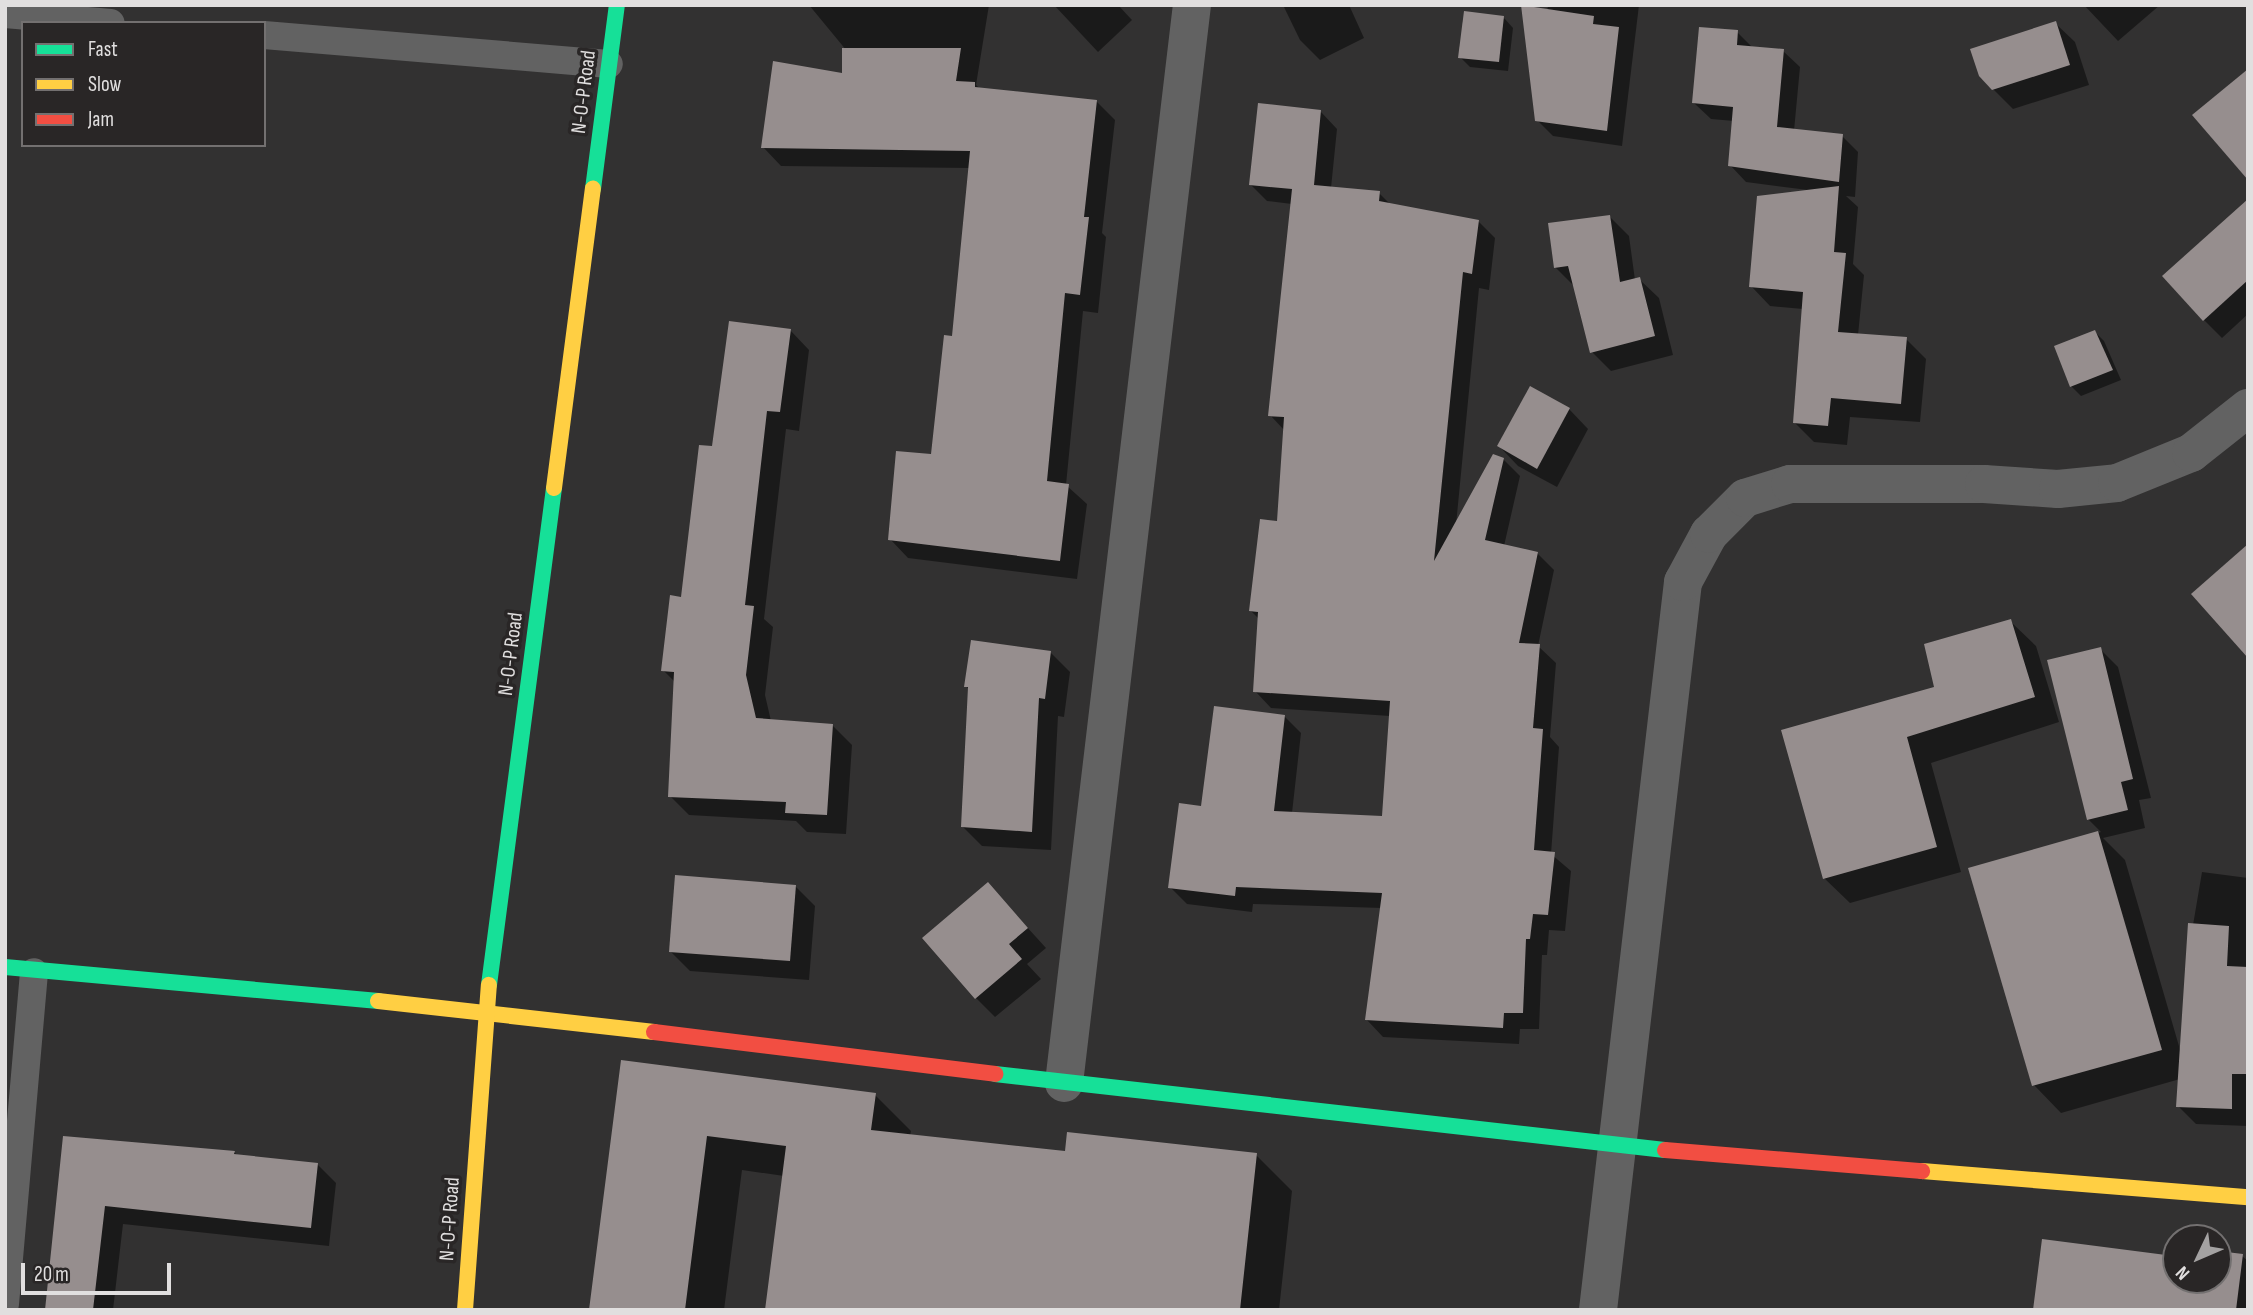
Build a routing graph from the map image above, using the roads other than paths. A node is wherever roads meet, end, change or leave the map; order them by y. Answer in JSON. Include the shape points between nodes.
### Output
{"nodes":[{"id":1,"x":617,"y":5,"type":"edge"},
{"id":2,"x":1192,"y":5,"type":"edge"},
{"id":3,"x":5,"y":14,"type":"edge"},
{"id":4,"x":87,"y":21,"type":"edge"},
{"id":5,"x":266,"y":35,"type":"edge"},
{"id":6,"x":609,"y":64,"type":"junction"},
{"id":7,"x":2248,"y":408,"type":"edge"},
{"id":8,"x":5,"y":967,"type":"edge"},
{"id":9,"x":34,"y":972,"type":"junction"},
{"id":10,"x":486,"y":1011,"type":"junction"},
{"id":11,"x":1064,"y":1083,"type":"junction"},
{"id":12,"x":15,"y":1088,"type":"edge"},
{"id":13,"x":1616,"y":1146,"type":"junction"},
{"id":14,"x":2248,"y":1196,"type":"edge"},
{"id":15,"x":5,"y":1304,"type":"edge"},
{"id":16,"x":465,"y":1310,"type":"edge"},
{"id":17,"x":1598,"y":1310,"type":"edge"}],
"edges":[{"from":1,"to":6,"type":"street","name":"N-O-P Road"},
{"from":2,"to":11,"type":"street"},
{"from":3,"to":4,"type":"lane"},
{"from":5,"to":6,"type":"lane"},
{"from":6,"to":10,"type":"street","name":"N-O-P Road"},
{"from":7,"to":13,"type":"street","via":[[2191,453],[2117,483],[2058,489],[1984,484],[1790,484],[1745,498],[1709,534],[1683,582]]},
{"from":8,"to":9,"type":"street"},
{"from":9,"to":10,"type":"street"},
{"from":9,"to":12,"type":"lane"},
{"from":10,"to":11,"type":"street"},
{"from":10,"to":16,"type":"street","name":"N-O-P Road"},
{"from":11,"to":13,"type":"street"},
{"from":12,"to":15,"type":"lane"},
{"from":13,"to":14,"type":"street"},
{"from":13,"to":17,"type":"street"}]}
